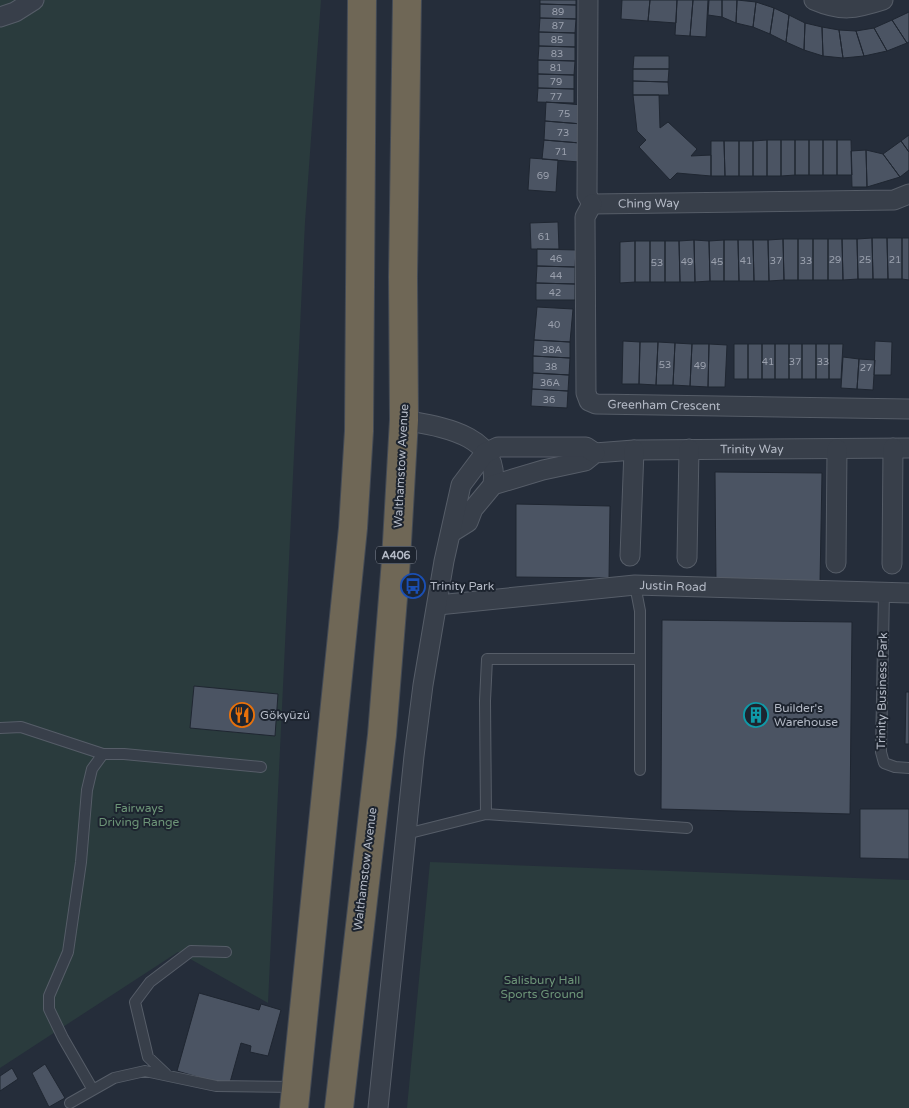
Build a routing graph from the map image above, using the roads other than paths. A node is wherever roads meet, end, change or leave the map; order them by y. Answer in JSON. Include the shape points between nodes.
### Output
{"nodes":[{"id":1,"x":34,"y":0,"type":"edge"},
{"id":2,"x":362,"y":0,"type":"edge"},
{"id":3,"x":406,"y":0,"type":"edge"},
{"id":4,"x":588,"y":0,"type":"edge"},
{"id":5,"x":814,"y":0,"type":"edge"},
{"id":6,"x":883,"y":0,"type":"edge"},
{"id":7,"x":0,"y":17,"type":"edge"},
{"id":8,"x":909,"y":194,"type":"edge"},
{"id":9,"x":592,"y":204,"type":"junction"},
{"id":10,"x":909,"y":409,"type":"edge"},
{"id":11,"x":404,"y":420,"type":"junction"},
{"id":12,"x":901,"y":448,"type":"edge"},
{"id":13,"x":689,"y":449,"type":"junction"},
{"id":14,"x":837,"y":449,"type":"junction"},
{"id":15,"x":634,"y":450,"type":"junction"},
{"id":16,"x":485,"y":453,"type":"junction"},
{"id":17,"x":595,"y":453,"type":"junction"},
{"id":18,"x":493,"y":486,"type":"junction"},
{"id":19,"x":452,"y":532,"type":"junction"},
{"id":20,"x":630,"y":556,"type":"dead end"},
{"id":21,"x":687,"y":558,"type":"dead end"},
{"id":22,"x":836,"y":563,"type":"dead end"},
{"id":23,"x":892,"y":564,"type":"dead end"},
{"id":24,"x":635,"y":585,"type":"junction"},
{"id":25,"x":884,"y":592,"type":"junction"},
{"id":26,"x":909,"y":592,"type":"edge"},
{"id":27,"x":438,"y":605,"type":"junction"},
{"id":28,"x":640,"y":659,"type":"junction"},
{"id":29,"x":0,"y":728,"type":"edge"},
{"id":30,"x":103,"y":754,"type":"junction"},
{"id":31,"x":261,"y":767,"type":"dead end"},
{"id":32,"x":909,"y":768,"type":"edge"},
{"id":33,"x":640,"y":770,"type":"dead end"},
{"id":34,"x":486,"y":814,"type":"junction"},
{"id":35,"x":687,"y":828,"type":"dead end"},
{"id":36,"x":406,"y":834,"type":"junction"},
{"id":37,"x":226,"y":952,"type":"dead end"},
{"id":38,"x":166,"y":1075,"type":"junction"},
{"id":39,"x":93,"y":1090,"type":"junction"},
{"id":40,"x":295,"y":1098,"type":"edge"},
{"id":41,"x":70,"y":1103,"type":"dead end"},
{"id":42,"x":339,"y":1108,"type":"edge"},
{"id":43,"x":378,"y":1108,"type":"edge"}],
"edges":[{"from":1,"to":7,"type":"street"},
{"from":2,"to":40,"type":"highway","via":[[359,431],[352,558]]},
{"from":3,"to":11,"type":"highway","name":"Walthamstow Avenue","number":"A406"},
{"from":4,"to":9,"type":"street","via":[[587,195]]},
{"from":5,"to":6,"type":"street","via":[[838,8],[856,9]]},
{"from":8,"to":9,"type":"street","name":"Ching Way","via":[[894,200]]},
{"from":9,"to":10,"type":"street","name":"Greenham Crescent","via":[[585,218],[586,393],[589,401],[596,404]]},
{"from":11,"to":16,"type":"street","via":[[458,431]]},
{"from":11,"to":42,"type":"highway","name":"Walthamstow Avenue","number":"A406","via":[[382,735]]},
{"from":12,"to":14,"type":"street","name":"Trinity Way"},
{"from":12,"to":23,"type":"street"},
{"from":13,"to":14,"type":"street","name":"Trinity Way"},
{"from":13,"to":15,"type":"street","name":"Trinity Way"},
{"from":13,"to":21,"type":"street"},
{"from":14,"to":22,"type":"street"},
{"from":15,"to":17,"type":"street","name":"Trinity Way"},
{"from":15,"to":20,"type":"street"},
{"from":16,"to":17,"type":"street","name":"Trinity Way","via":[[498,447],[565,446],[586,447]]},
{"from":16,"to":18,"type":"street","via":[[495,472]]},
{"from":16,"to":19,"type":"street","via":[[461,485]]},
{"from":17,"to":18,"type":"street","name":"Trinity Way","via":[[585,460]]},
{"from":18,"to":19,"type":"street","via":[[473,510],[468,522]]},
{"from":19,"to":27,"type":"street"},
{"from":24,"to":25,"type":"street","name":"Justin Road"},
{"from":24,"to":27,"type":"street","name":"Justin Road"},
{"from":24,"to":28,"type":"lane","via":[[640,611]]},
{"from":25,"to":26,"type":"street","name":"Justin Road"},
{"from":25,"to":32,"type":"lane","name":"Trinity Business Park","via":[[881,752],[884,763]]},
{"from":27,"to":36,"type":"street","via":[[423,685]]},
{"from":28,"to":33,"type":"lane"},
{"from":28,"to":34,"type":"lane","via":[[487,659]]},
{"from":29,"to":30,"type":"lane","via":[[21,727]]},
{"from":30,"to":31,"type":"lane"},
{"from":30,"to":39,"type":"lane","via":[[92,769],[87,790],[68,952],[49,996],[49,1010]]},
{"from":34,"to":35,"type":"lane"},
{"from":34,"to":36,"type":"lane"},
{"from":36,"to":43,"type":"street"},
{"from":37,"to":38,"type":"lane","via":[[191,951],[150,982],[136,1002],[148,1057]]},
{"from":38,"to":39,"type":"lane","via":[[145,1071],[114,1078]]},
{"from":38,"to":40,"type":"lane"},
{"from":39,"to":41,"type":"lane"}]}
